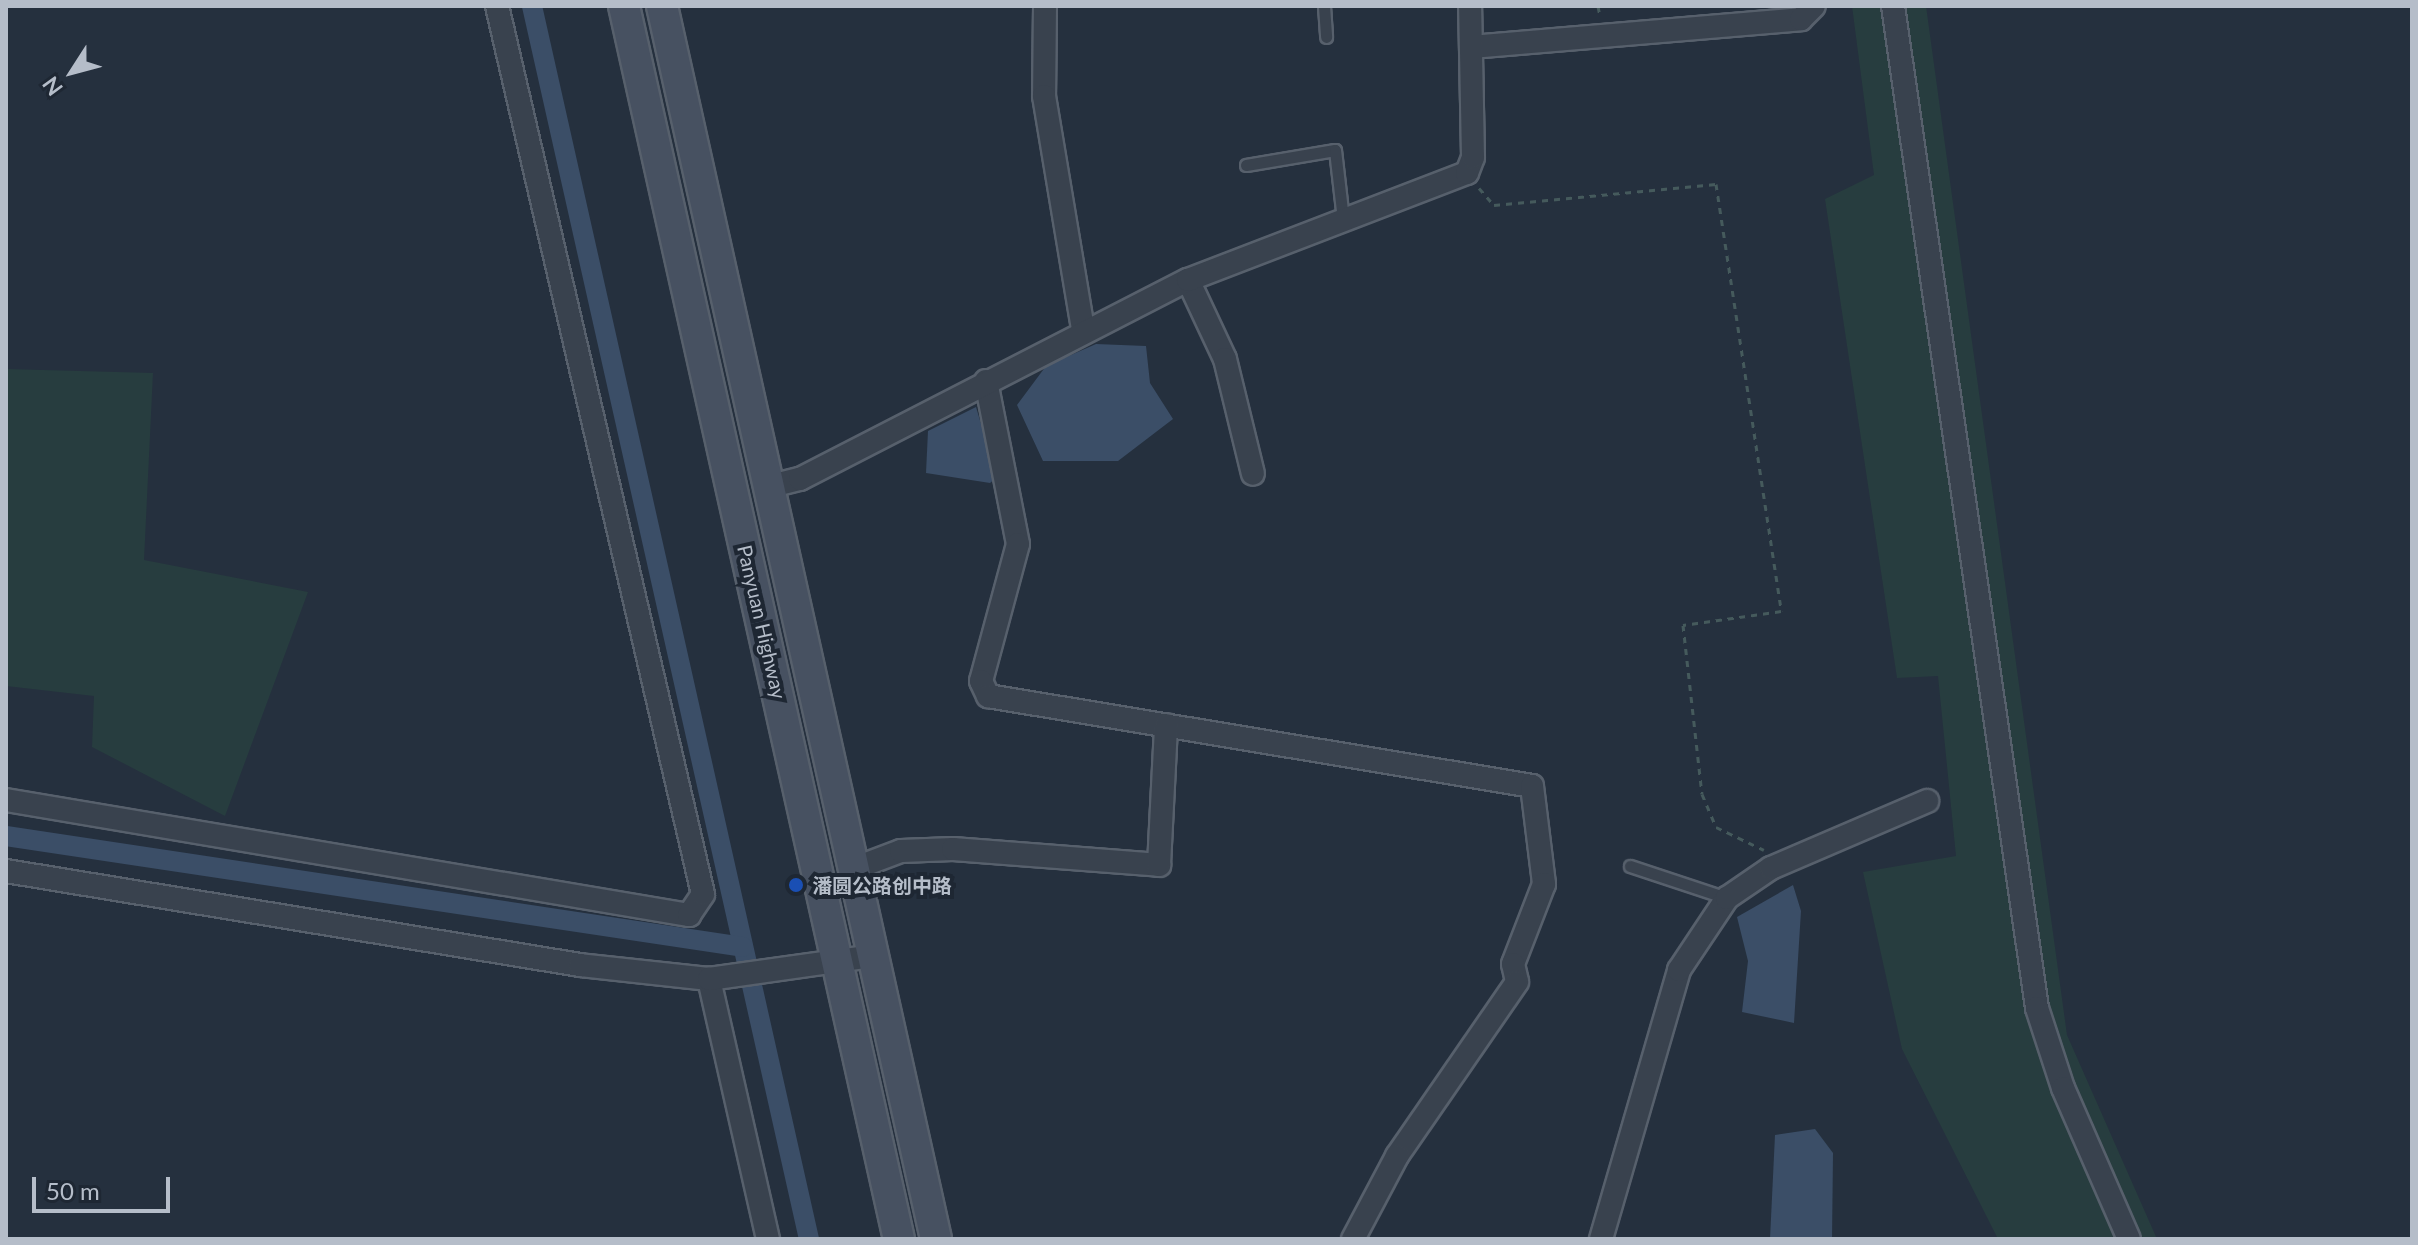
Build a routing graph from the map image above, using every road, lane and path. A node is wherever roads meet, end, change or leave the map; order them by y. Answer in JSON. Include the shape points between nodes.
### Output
{"nodes":[{"id":1,"x":497,"y":6,"type":"edge"},
{"id":2,"x":624,"y":6,"type":"edge"},
{"id":3,"x":662,"y":6,"type":"edge"},
{"id":4,"x":1045,"y":6,"type":"edge"},
{"id":5,"x":1324,"y":6,"type":"edge"},
{"id":6,"x":1470,"y":6,"type":"edge"},
{"id":7,"x":1814,"y":6,"type":"edge"},
{"id":8,"x":1893,"y":6,"type":"edge"},
{"id":9,"x":1326,"y":37,"type":"dead end"},
{"id":10,"x":1471,"y":47,"type":"junction"},
{"id":11,"x":1246,"y":165,"type":"dead end"},
{"id":12,"x":1467,"y":173,"type":"junction"},
{"id":13,"x":1343,"y":219,"type":"junction"},
{"id":14,"x":1188,"y":280,"type":"junction"},
{"id":15,"x":1083,"y":328,"type":"junction"},
{"id":16,"x":986,"y":381,"type":"junction"},
{"id":17,"x":1253,"y":474,"type":"dead end"},
{"id":18,"x":767,"y":487,"type":"junction"},
{"id":19,"x":1166,"y":725,"type":"junction"},
{"id":20,"x":6,"y":800,"type":"edge"},
{"id":21,"x":1927,"y":801,"type":"dead end"},
{"id":22,"x":1630,"y":866,"type":"dead end"},
{"id":23,"x":1771,"y":868,"type":"junction"},
{"id":24,"x":853,"y":869,"type":"junction"},
{"id":25,"x":6,"y":871,"type":"edge"},
{"id":26,"x":1727,"y":898,"type":"junction"},
{"id":27,"x":872,"y":956,"type":"junction"},
{"id":28,"x":838,"y":963,"type":"junction"},
{"id":29,"x":709,"y":979,"type":"junction"},
{"id":30,"x":768,"y":1239,"type":"edge"},
{"id":31,"x":899,"y":1239,"type":"edge"},
{"id":32,"x":936,"y":1239,"type":"edge"},
{"id":33,"x":1353,"y":1239,"type":"edge"},
{"id":34,"x":1601,"y":1239,"type":"edge"},
{"id":35,"x":2129,"y":1239,"type":"edge"}],
"edges":[{"from":1,"to":20,"type":"street","via":[[703,894],[689,915],[673,913]]},
{"from":2,"to":28,"type":"main road","name":"Panyuan Highway"},
{"from":3,"to":18,"type":"main road","name":"Panyuan Highway"},
{"from":4,"to":15,"type":"street","via":[[1044,96]]},
{"from":5,"to":9,"type":"lane"},
{"from":6,"to":10,"type":"street"},
{"from":7,"to":10,"type":"street","via":[[1801,19]]},
{"from":8,"to":35,"type":"street","via":[[2037,1008]]},
{"from":10,"to":12,"type":"street","via":[[1473,157]]},
{"from":11,"to":13,"type":"lane","via":[[1335,150]]},
{"from":12,"to":13,"type":"street"},
{"from":12,"to":23,"type":"path","via":[[1494,205],[1716,184],[1781,611],[1683,625],[1702,794],[1716,827],[1759,844]]},
{"from":13,"to":14,"type":"street"},
{"from":14,"to":15,"type":"street"},
{"from":14,"to":17,"type":"street","via":[[1225,359]]},
{"from":15,"to":16,"type":"street"},
{"from":16,"to":18,"type":"street","via":[[800,479]]},
{"from":16,"to":19,"type":"street","via":[[1018,544],[981,681],[988,696]]},
{"from":18,"to":24,"type":"main road","name":"Panyuan Highway"},
{"from":19,"to":24,"type":"street","via":[[1159,865],[953,849],[901,851]]},
{"from":19,"to":33,"type":"street","via":[[1532,786],[1544,884],[1513,964],[1517,982],[1397,1156]]},
{"from":21,"to":23,"type":"street"},
{"from":22,"to":26,"type":"lane"},
{"from":23,"to":26,"type":"street"},
{"from":24,"to":27,"type":"main road","name":"Panyuan Highway"},
{"from":25,"to":29,"type":"street","via":[[580,965]]},
{"from":26,"to":34,"type":"street","via":[[1679,970]]},
{"from":27,"to":28,"type":"street"},
{"from":27,"to":32,"type":"main road","name":"Panyuan Highway"},
{"from":28,"to":29,"type":"street"},
{"from":28,"to":31,"type":"main road","name":"Panyuan Highway"},
{"from":29,"to":30,"type":"street"}]}
